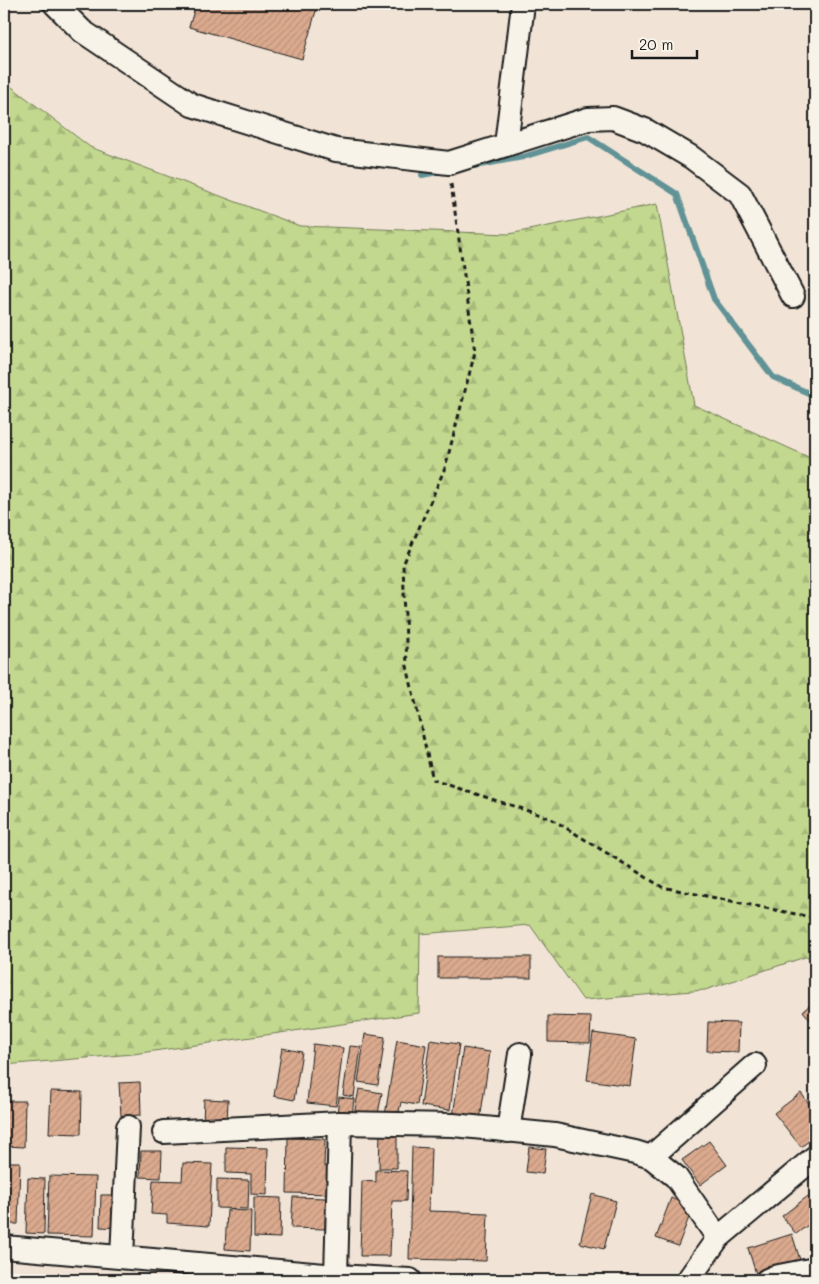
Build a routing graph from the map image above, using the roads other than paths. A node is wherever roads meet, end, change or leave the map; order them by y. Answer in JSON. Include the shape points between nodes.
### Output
{"nodes":[{"id":1,"x":55,"y":4,"type":"edge"},
{"id":2,"x":523,"y":4,"type":"edge"},
{"id":3,"x":506,"y":145,"type":"junction"},
{"id":4,"x":793,"y":296,"type":"dead end"},
{"id":5,"x":520,"y":1054,"type":"dead end"},
{"id":6,"x":755,"y":1066,"type":"dead end"},
{"id":7,"x":340,"y":1123,"type":"junction"},
{"id":8,"x":128,"y":1127,"type":"dead end"},
{"id":9,"x":508,"y":1131,"type":"junction"},
{"id":10,"x":164,"y":1132,"type":"dead end"},
{"id":11,"x":651,"y":1157,"type":"junction"},
{"id":12,"x":815,"y":1157,"type":"edge"},
{"id":13,"x":718,"y":1238,"type":"junction"},
{"id":14,"x":4,"y":1246,"type":"edge"},
{"id":15,"x":122,"y":1257,"type":"junction"},
{"id":16,"x":815,"y":1269,"type":"edge"},
{"id":17,"x":336,"y":1276,"type":"junction"},
{"id":18,"x":410,"y":1280,"type":"edge"},
{"id":19,"x":688,"y":1280,"type":"edge"},
{"id":20,"x":767,"y":1280,"type":"edge"}],
"edges":[{"from":1,"to":3,"type":"street","via":[[82,31],[192,105],[336,150],[448,163]]},
{"from":2,"to":3,"type":"street"},
{"from":3,"to":4,"type":"street","via":[[588,119],[613,118],[645,130],[691,157],[740,194]]},
{"from":5,"to":9,"type":"street"},
{"from":6,"to":11,"type":"street"},
{"from":7,"to":9,"type":"street","via":[[453,1124]]},
{"from":7,"to":10,"type":"street"},
{"from":7,"to":17,"type":"street"},
{"from":8,"to":15,"type":"street"},
{"from":9,"to":11,"type":"street","via":[[555,1135]]},
{"from":11,"to":13,"type":"street","via":[[676,1177]]},
{"from":12,"to":13,"type":"street"},
{"from":13,"to":19,"type":"street"},
{"from":14,"to":15,"type":"street"},
{"from":15,"to":17,"type":"street"},
{"from":16,"to":20,"type":"street"},
{"from":17,"to":18,"type":"street"}]}
